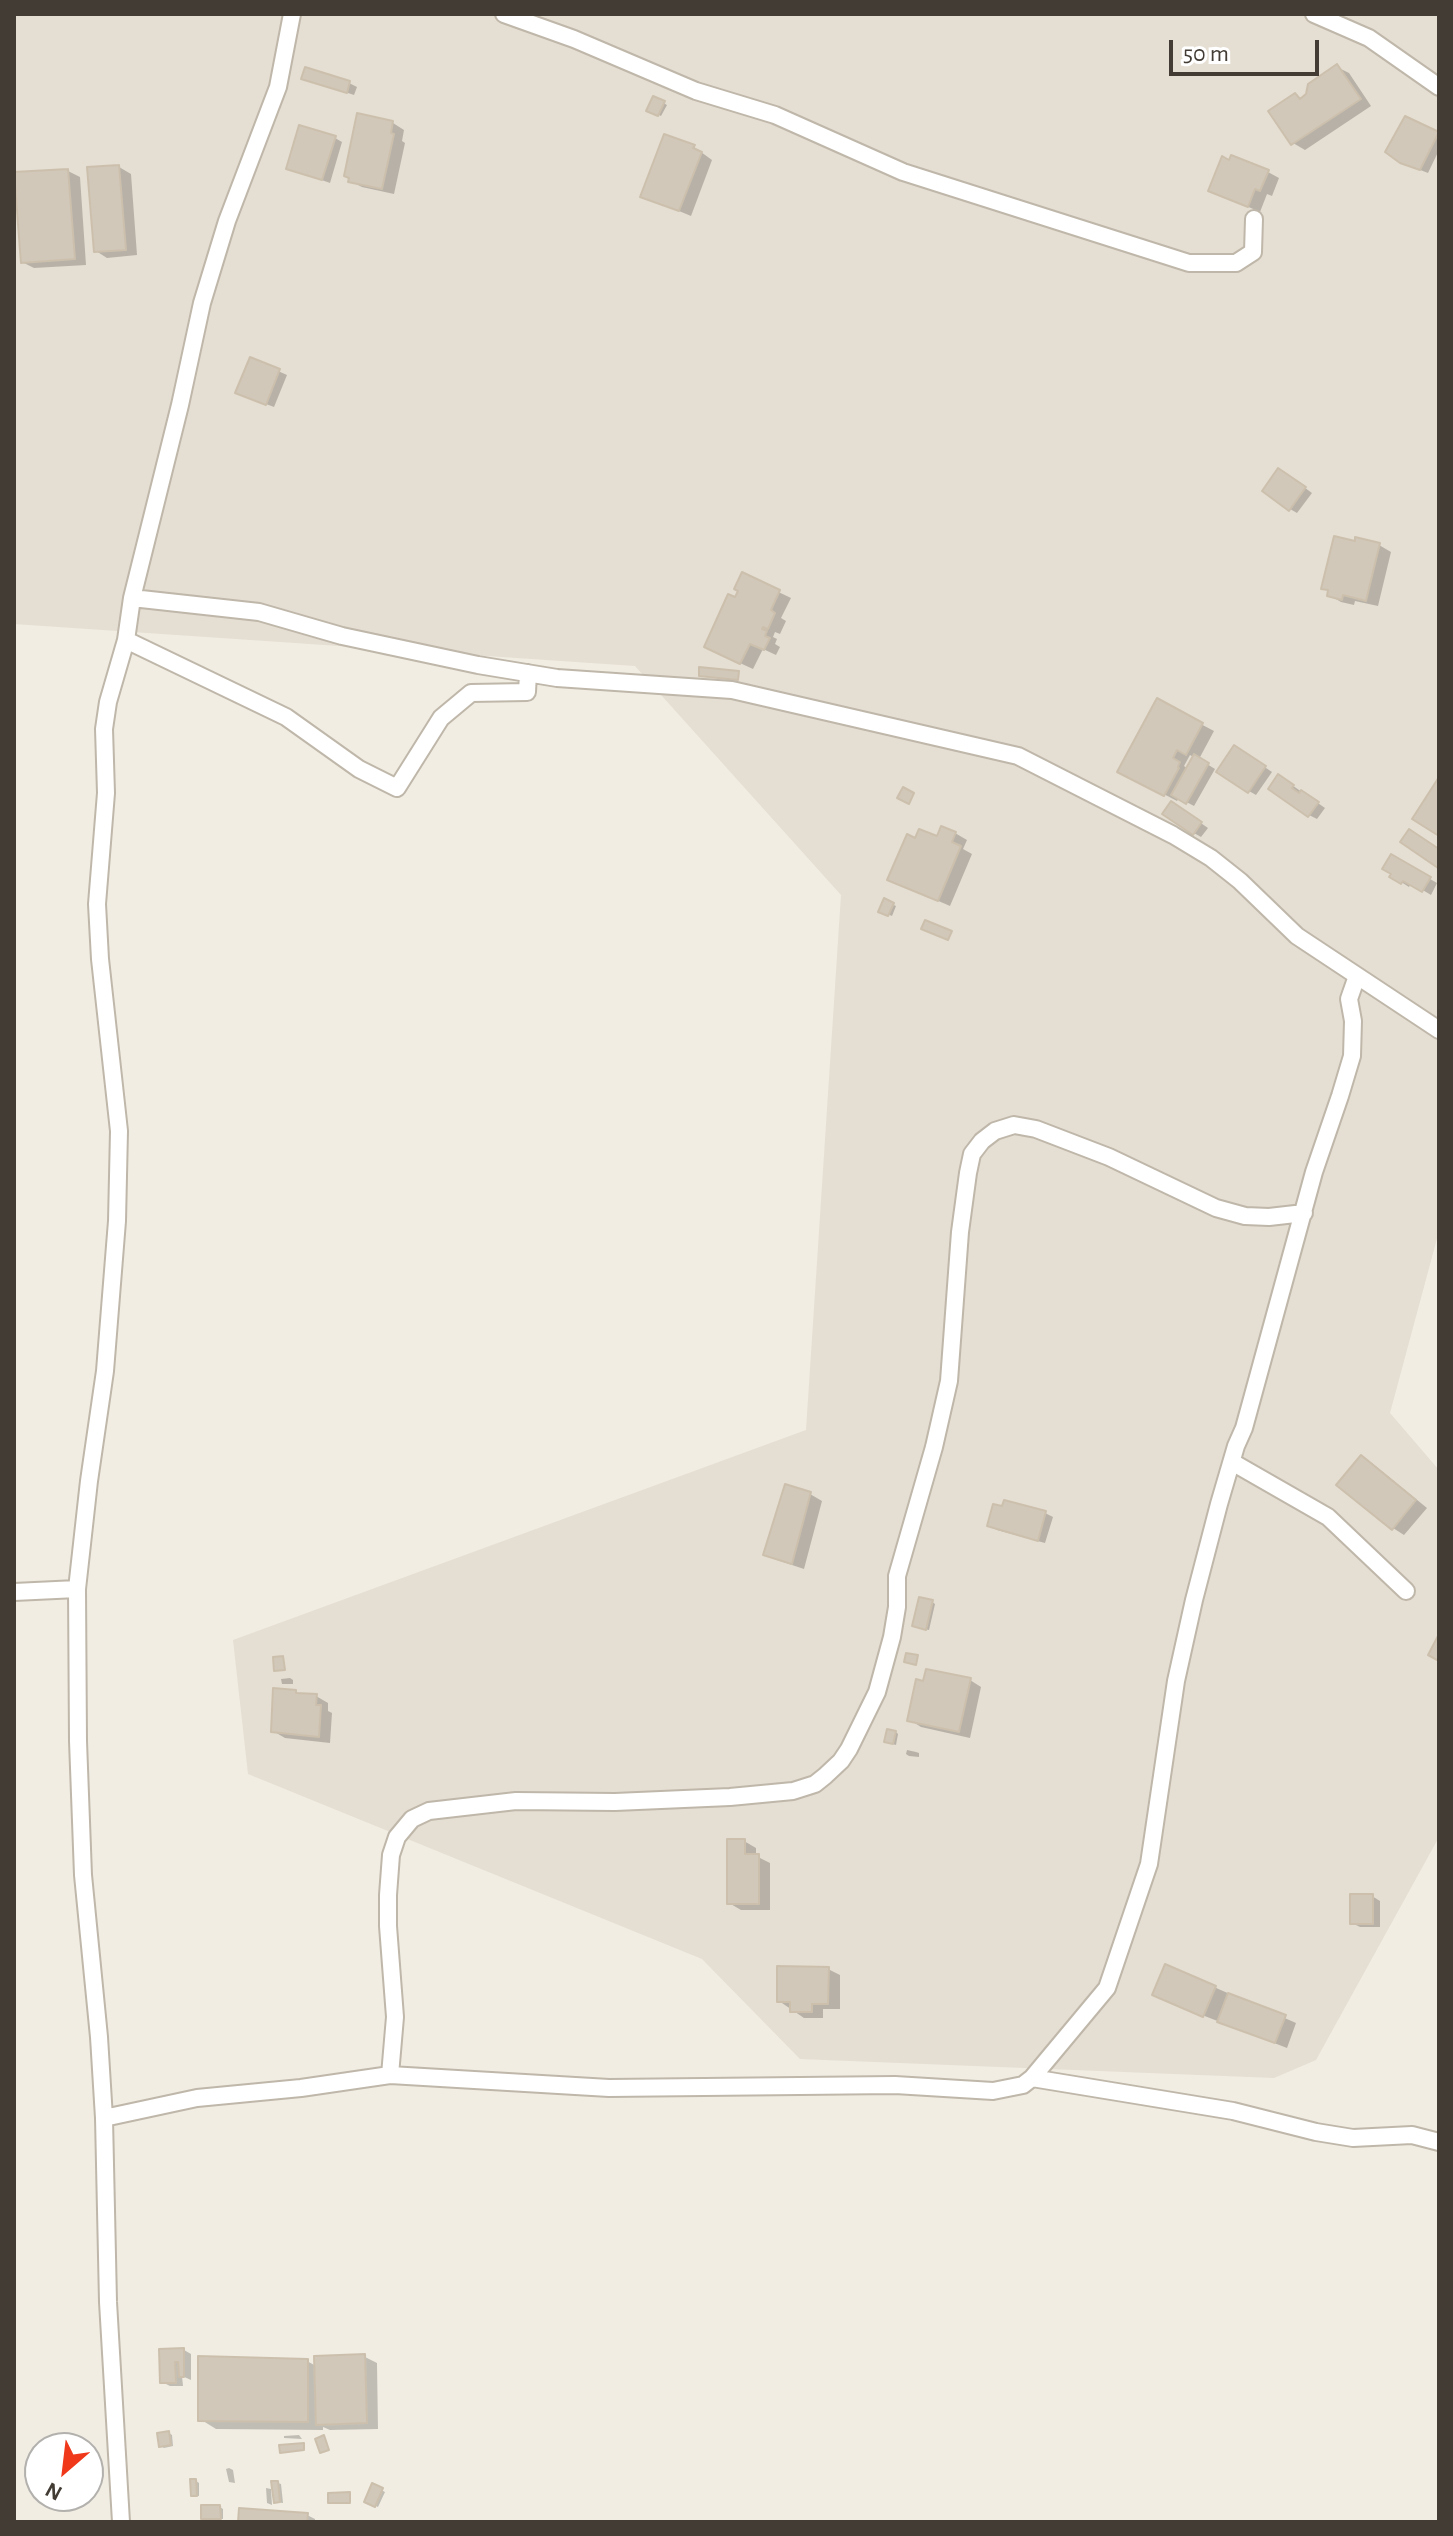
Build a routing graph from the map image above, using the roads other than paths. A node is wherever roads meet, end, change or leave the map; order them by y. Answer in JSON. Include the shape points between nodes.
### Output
{"nodes":[{"id":1,"x":292,"y":14,"type":"edge"},
{"id":2,"x":504,"y":14,"type":"edge"},
{"id":3,"x":1314,"y":14,"type":"edge"},
{"id":4,"x":1439,"y":87,"type":"edge"},
{"id":5,"x":1254,"y":219,"type":"dead end"},
{"id":6,"x":132,"y":598,"type":"junction"},
{"id":7,"x":126,"y":640,"type":"junction"},
{"id":8,"x":528,"y":673,"type":"junction"},
{"id":9,"x":1357,"y":976,"type":"junction"},
{"id":10,"x":1439,"y":1030,"type":"edge"},
{"id":11,"x":1304,"y":1213,"type":"junction"},
{"id":12,"x":1232,"y":1462,"type":"junction"},
{"id":13,"x":77,"y":1589,"type":"junction"},
{"id":14,"x":1406,"y":1591,"type":"dead end"},
{"id":15,"x":14,"y":1592,"type":"edge"},
{"id":16,"x":390,"y":2075,"type":"junction"},
{"id":17,"x":1032,"y":2078,"type":"junction"},
{"id":18,"x":104,"y":2118,"type":"junction"},
{"id":19,"x":1439,"y":2142,"type":"edge"},
{"id":20,"x":121,"y":2522,"type":"edge"}],
"edges":[{"from":1,"to":6,"type":"street","via":[[278,87],[202,303]]},
{"from":2,"to":5,"type":"street","via":[[696,91],[775,115],[903,172],[1189,263],[1236,263],[1253,252]]},
{"from":3,"to":4,"type":"street","via":[[1369,38]]},
{"from":6,"to":7,"type":"street"},
{"from":6,"to":8,"type":"street","via":[[259,612],[342,636]]},
{"from":7,"to":8,"type":"street","via":[[286,717],[359,769],[397,788],[441,718],[471,693],[527,692]]},
{"from":7,"to":13,"type":"street","via":[[104,729],[106,793],[97,904],[119,1131],[117,1221],[105,1371]]},
{"from":8,"to":9,"type":"street","via":[[732,690],[1018,756],[1211,858],[1297,936]]},
{"from":9,"to":10,"type":"street"},
{"from":9,"to":11,"type":"street","via":[[1349,999],[1352,1056]]},
{"from":11,"to":12,"type":"street"},
{"from":11,"to":16,"type":"street","via":[[1245,1216],[1216,1208],[1036,1129],[1014,1125],[982,1141],[972,1154],[966,1188],[949,1381],[897,1576],[892,1637],[877,1692],[849,1749],[815,1784],[793,1791],[615,1802],[516,1801],[429,1811],[412,1819],[391,1855],[388,1926],[395,2017]]},
{"from":12,"to":14,"type":"street","via":[[1328,1517]]},
{"from":12,"to":17,"type":"street","via":[[1176,1681],[1149,1864],[1107,1988]]},
{"from":13,"to":15,"type":"street"},
{"from":13,"to":18,"type":"street","via":[[83,1875]]},
{"from":16,"to":17,"type":"street","via":[[609,2088],[895,2085],[993,2091]]},
{"from":16,"to":18,"type":"street","via":[[197,2098]]},
{"from":17,"to":19,"type":"street","via":[[1233,2111],[1353,2138],[1412,2135]]},
{"from":18,"to":20,"type":"street"}]}
